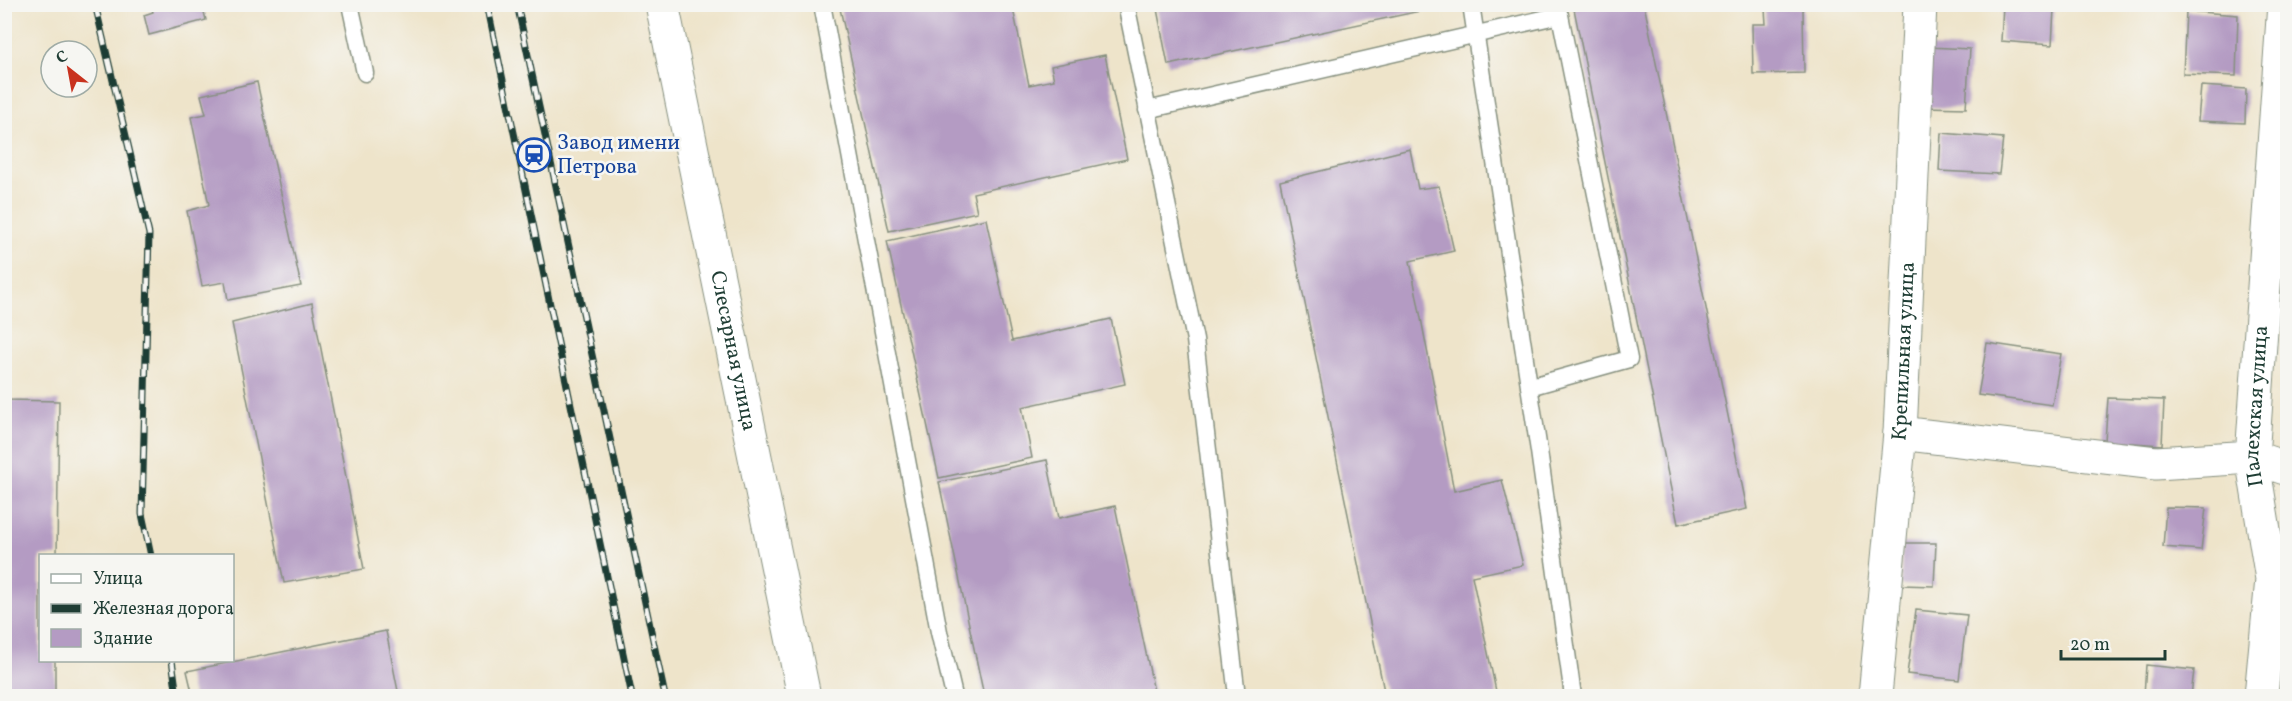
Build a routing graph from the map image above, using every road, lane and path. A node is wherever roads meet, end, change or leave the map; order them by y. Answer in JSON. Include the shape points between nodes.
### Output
{"nodes":[{"id":1,"x":350,"y":4,"type":"edge"},
{"id":2,"x":662,"y":4,"type":"edge"},
{"id":3,"x":822,"y":4,"type":"edge"},
{"id":4,"x":1126,"y":4,"type":"edge"},
{"id":5,"x":1471,"y":4,"type":"edge"},
{"id":6,"x":1920,"y":4,"type":"edge"},
{"id":7,"x":2284,"y":4,"type":"edge"},
{"id":8,"x":1476,"y":35,"type":"junction"},
{"id":9,"x":365,"y":73,"type":"dead end"},
{"id":10,"x":1147,"y":110,"type":"junction"},
{"id":11,"x":1530,"y":387,"type":"junction"},
{"id":12,"x":1900,"y":433,"type":"junction"},
{"id":13,"x":2252,"y":457,"type":"junction"},
{"id":14,"x":2288,"y":469,"type":"edge"},
{"id":15,"x":804,"y":696,"type":"edge"},
{"id":16,"x":954,"y":696,"type":"edge"},
{"id":17,"x":1237,"y":696,"type":"edge"},
{"id":18,"x":1573,"y":696,"type":"edge"},
{"id":19,"x":1875,"y":696,"type":"edge"},
{"id":20,"x":2261,"y":696,"type":"edge"}],
"edges":[{"from":1,"to":9,"type":"lane"},
{"from":2,"to":15,"type":"street","name":"Слесарная улица"},
{"from":3,"to":16,"type":"lane"},
{"from":4,"to":10,"type":"lane"},
{"from":5,"to":8,"type":"lane"},
{"from":6,"to":12,"type":"street","name":"Крепильная улица"},
{"from":7,"to":13,"type":"street","name":"Палехская улица"},
{"from":8,"to":10,"type":"lane"},
{"from":8,"to":11,"type":"lane"},
{"from":8,"to":11,"type":"lane","via":[[1560,15],[1629,359]]},
{"from":10,"to":17,"type":"lane","via":[[1195,340]]},
{"from":11,"to":18,"type":"lane"},
{"from":12,"to":13,"type":"street","via":[[2156,463]]},
{"from":12,"to":19,"type":"street","name":"Крепильная улица"},
{"from":13,"to":14,"type":"street"},
{"from":13,"to":20,"type":"street","name":"Палехская улица","via":[[2272,579]]}]}
